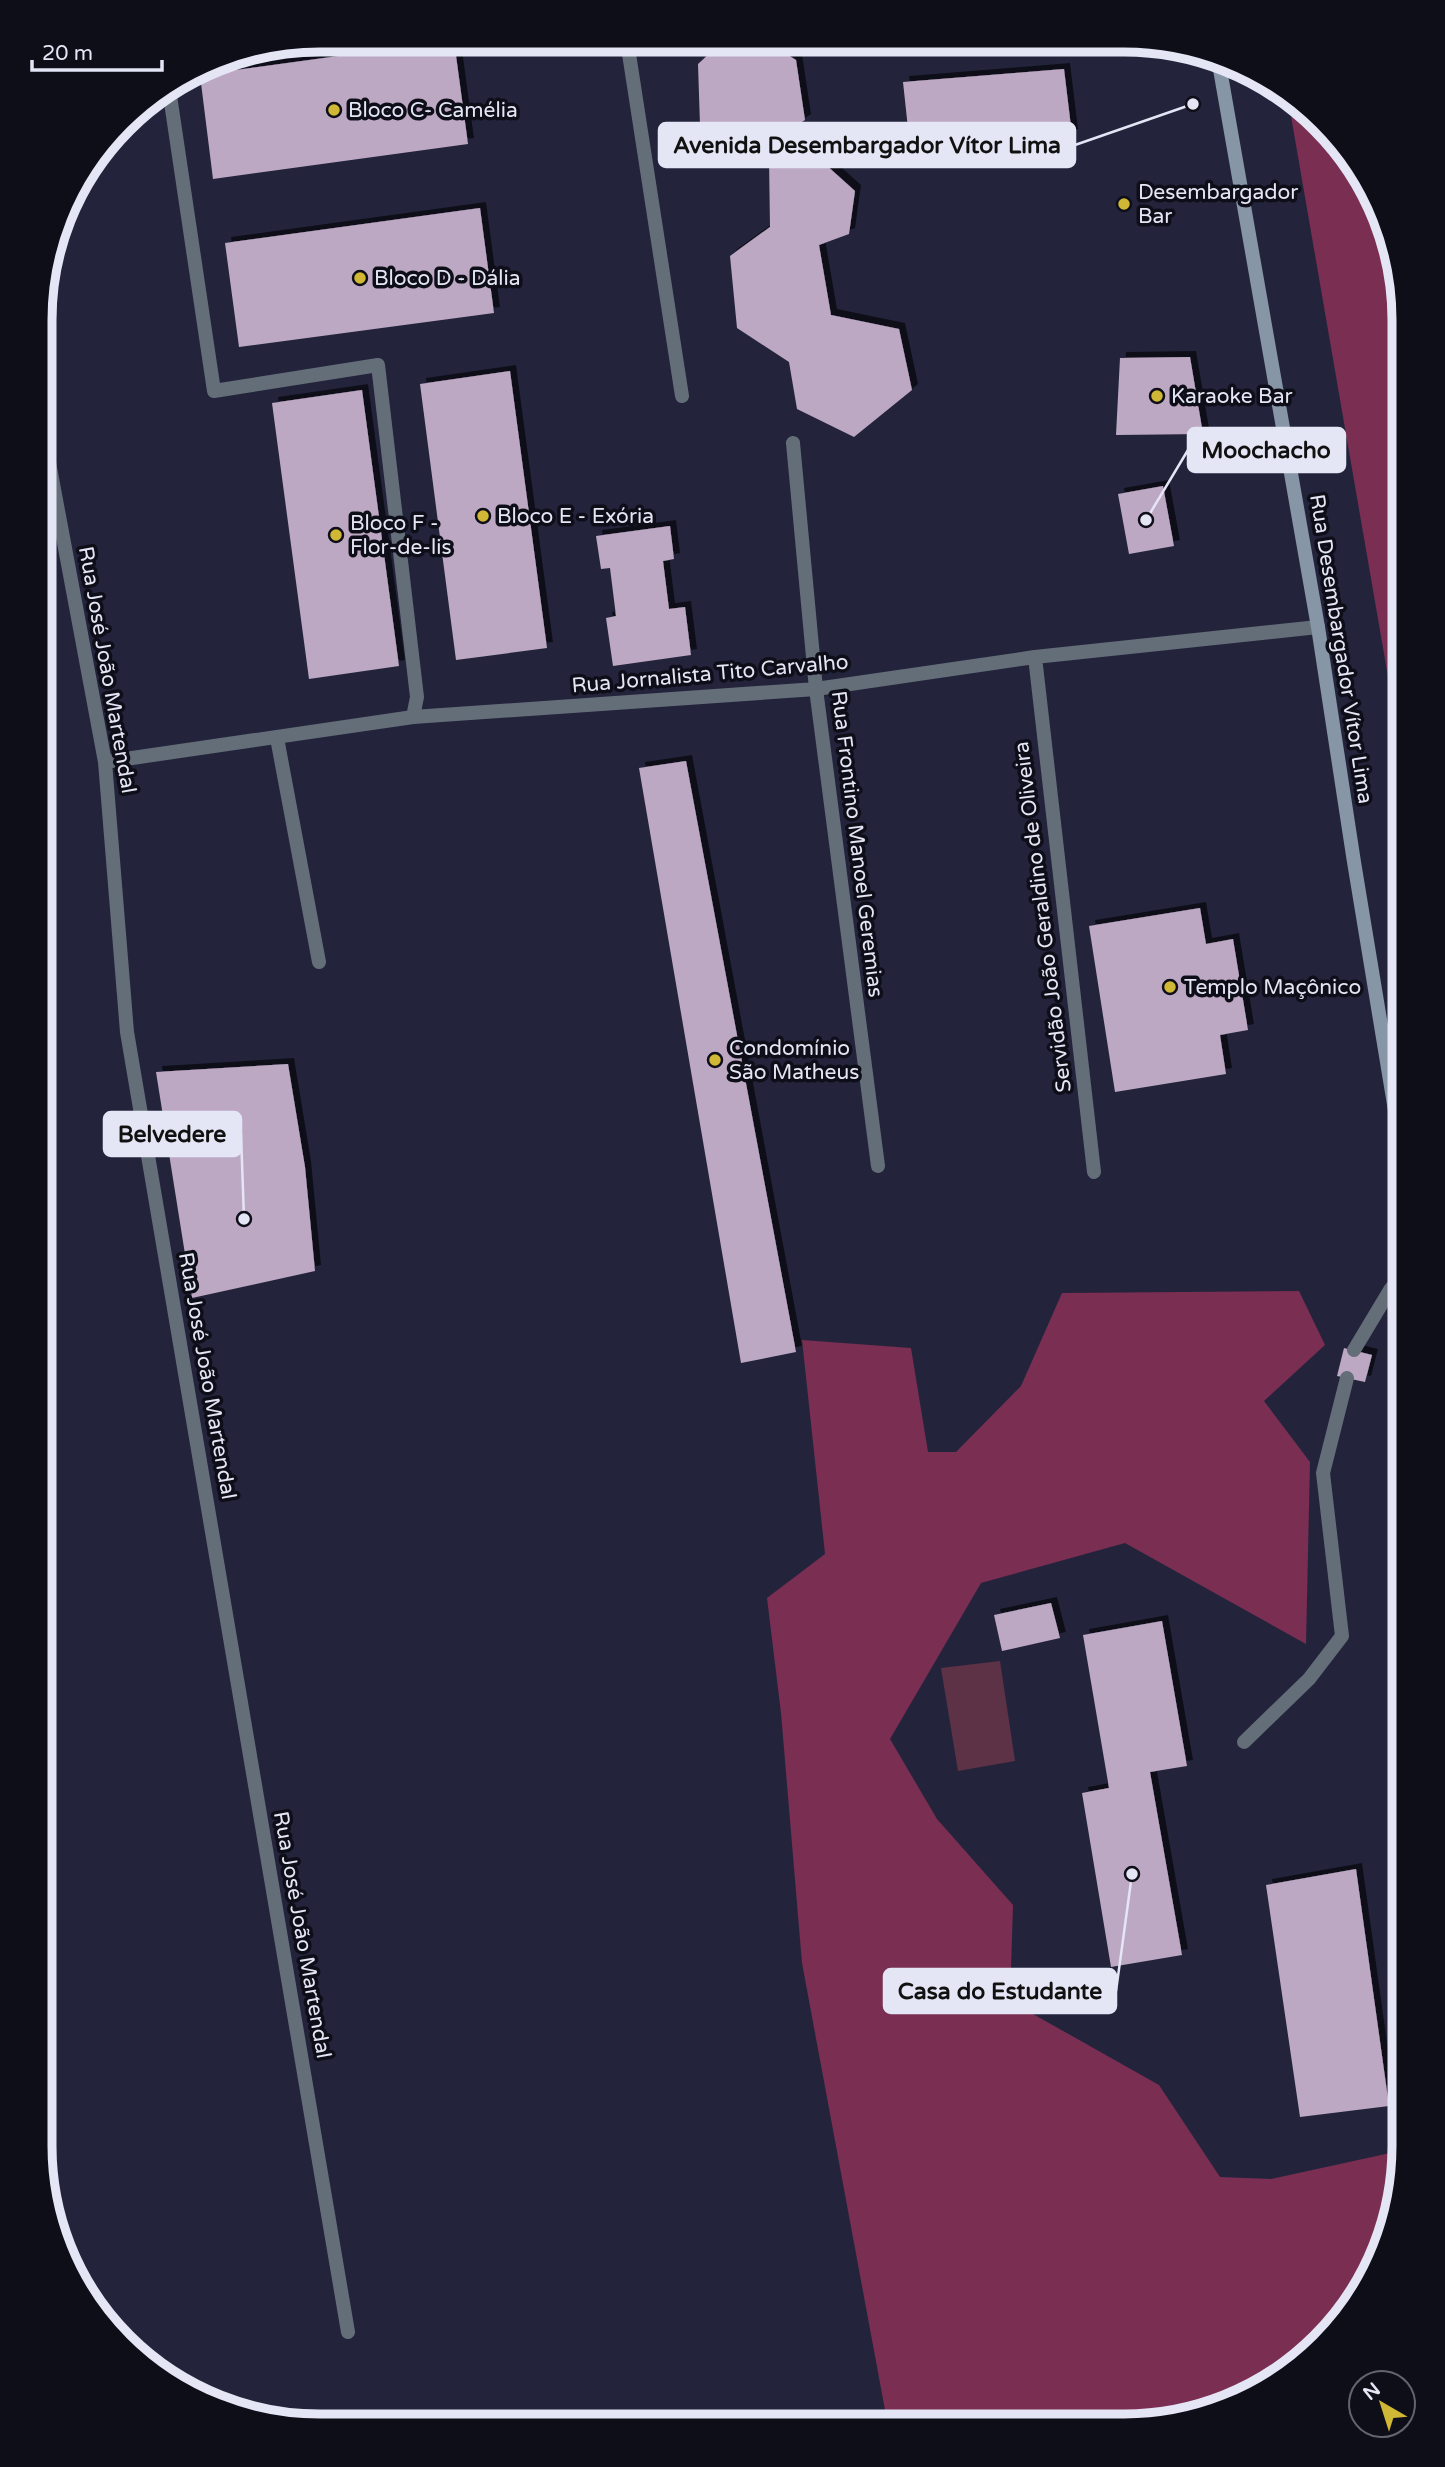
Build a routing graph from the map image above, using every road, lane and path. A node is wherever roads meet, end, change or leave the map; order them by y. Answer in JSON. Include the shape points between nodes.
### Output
{"nodes":[{"id":1,"x":629,"y":52,"type":"edge"},
{"id":2,"x":1220,"y":70,"type":"edge"},
{"id":3,"x":170,"y":99,"type":"edge"},
{"id":4,"x":682,"y":396,"type":"dead end"},
{"id":5,"x":793,"y":443,"type":"dead end"},
{"id":6,"x":52,"y":478,"type":"edge"},
{"id":7,"x":1318,"y":627,"type":"junction"},
{"id":8,"x":1035,"y":657,"type":"junction"},
{"id":9,"x":816,"y":689,"type":"junction"},
{"id":10,"x":413,"y":717,"type":"junction"},
{"id":11,"x":277,"y":738,"type":"junction"},
{"id":12,"x":105,"y":762,"type":"junction"},
{"id":13,"x":319,"y":962,"type":"dead end"},
{"id":14,"x":1392,"y":1092,"type":"edge"},
{"id":15,"x":878,"y":1167,"type":"dead end"},
{"id":16,"x":1094,"y":1172,"type":"dead end"},
{"id":17,"x":1392,"y":1287,"type":"edge"},
{"id":18,"x":1354,"y":1350,"type":"dead end"},
{"id":19,"x":1347,"y":1378,"type":"dead end"},
{"id":20,"x":1244,"y":1742,"type":"dead end"},
{"id":21,"x":348,"y":2332,"type":"dead end"}],
"edges":[{"from":1,"to":4,"type":"street"},
{"from":2,"to":7,"type":"main road","name":"Rua Desembargador Vítor Lima"},
{"from":3,"to":10,"type":"street","via":[[214,391],[378,365],[417,697]]},
{"from":5,"to":9,"type":"street","name":"Rua Frontino Manoel Geremias"},
{"from":6,"to":12,"type":"street","name":"Rua José João Martendal"},
{"from":7,"to":8,"type":"street","name":"Rua Jornalista Tito Carvalho"},
{"from":7,"to":14,"type":"main road","name":"Rua Desembargador Vítor Lima"},
{"from":8,"to":9,"type":"street","name":"Rua Jornalista Tito Carvalho"},
{"from":8,"to":16,"type":"street","name":"Servidão João Geraldino de Oliveira"},
{"from":9,"to":10,"type":"street","name":"Rua Jornalista Tito Carvalho"},
{"from":9,"to":15,"type":"street","name":"Rua Frontino Manoel Geremias"},
{"from":10,"to":11,"type":"street","name":"Rua Jornalista Tito Carvalho"},
{"from":11,"to":12,"type":"street","name":"Rua Jornalista Tito Carvalho"},
{"from":11,"to":13,"type":"street"},
{"from":12,"to":21,"type":"street","name":"Rua José João Martendal","via":[[127,1032]]},
{"from":17,"to":18,"type":"street"},
{"from":19,"to":20,"type":"street","via":[[1323,1473],[1342,1636],[1309,1679]]}]}
